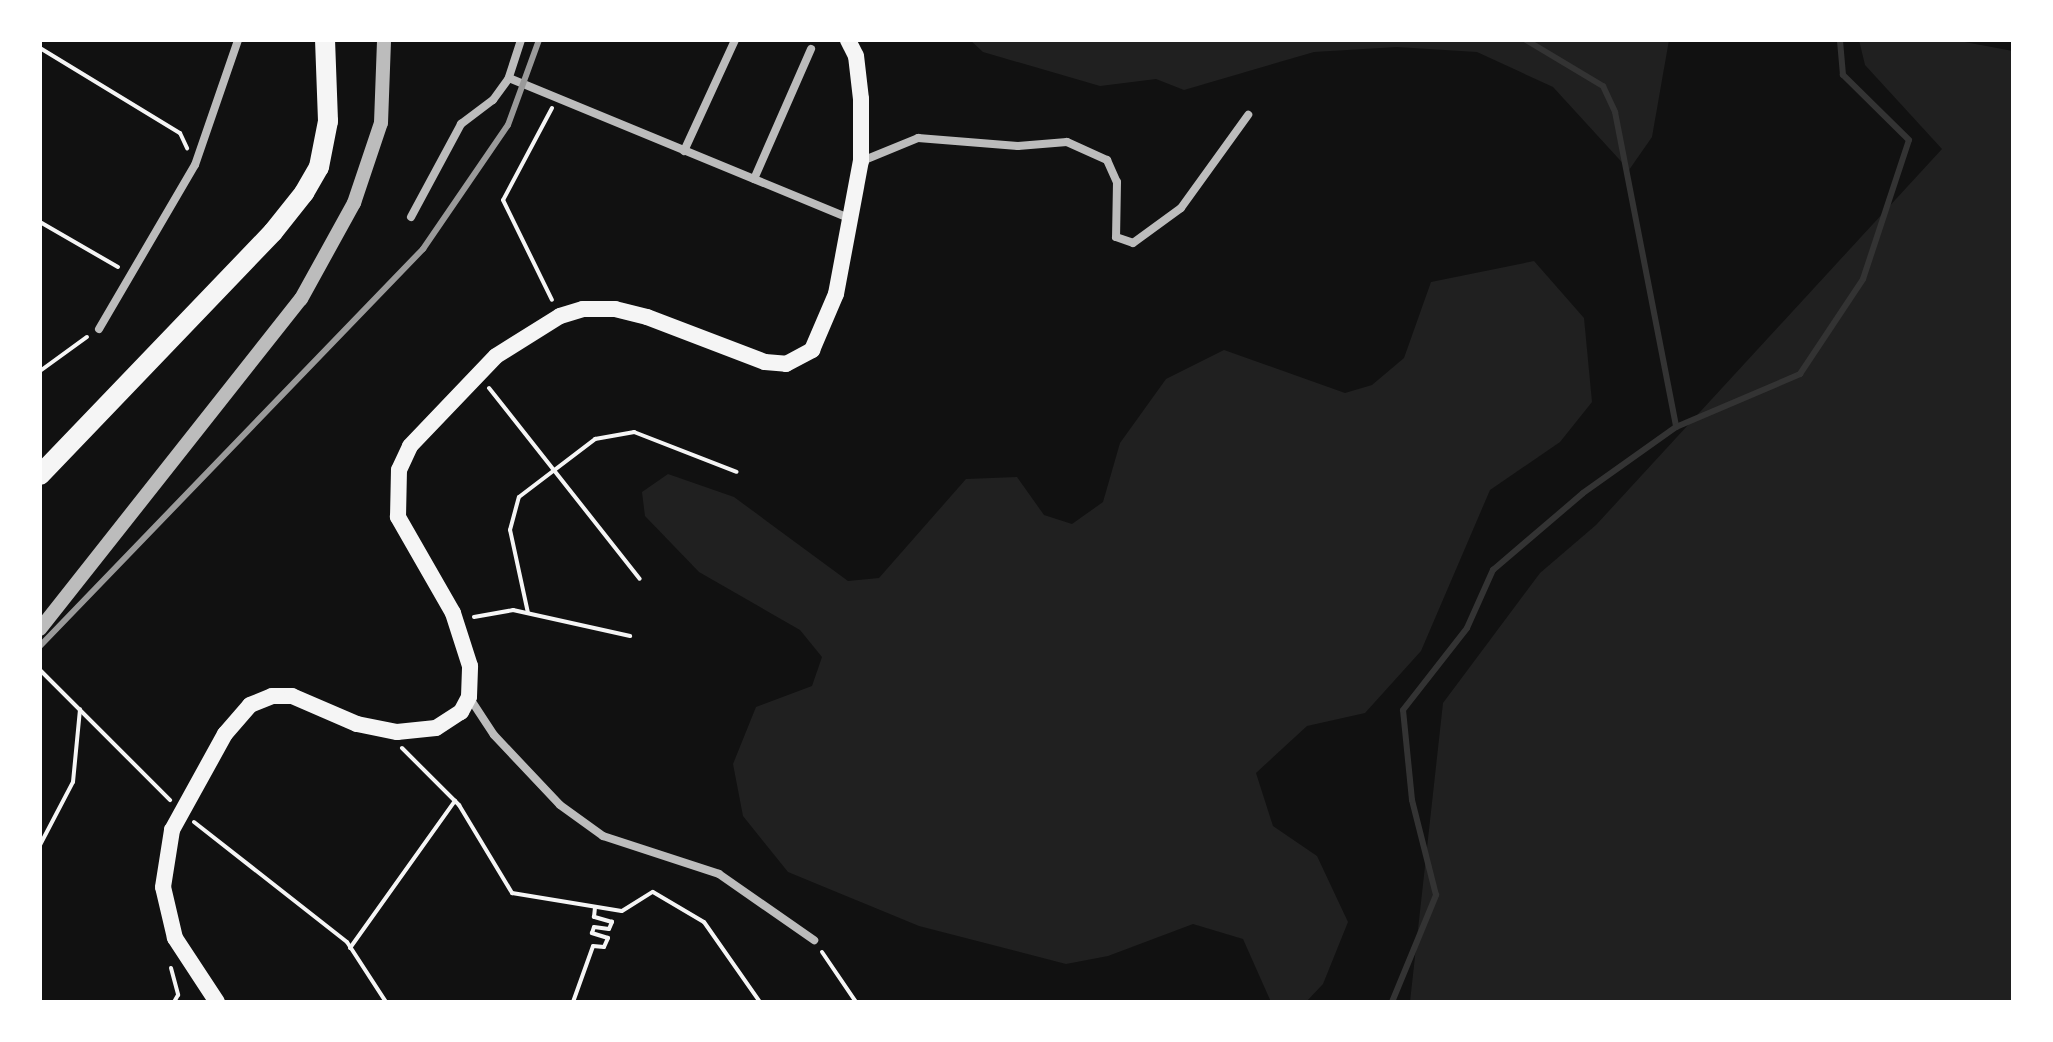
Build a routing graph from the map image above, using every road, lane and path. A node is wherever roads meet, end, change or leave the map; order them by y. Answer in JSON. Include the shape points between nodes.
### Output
{"nodes":[{"id":1,"x":238,"y":40,"type":"edge"},
{"id":2,"x":325,"y":40,"type":"edge"},
{"id":3,"x":384,"y":40,"type":"edge"},
{"id":4,"x":521,"y":40,"type":"edge"},
{"id":5,"x":735,"y":40,"type":"edge"},
{"id":6,"x":848,"y":40,"type":"edge"},
{"id":7,"x":40,"y":48,"type":"edge"},
{"id":8,"x":811,"y":49,"type":"dead end"},
{"id":9,"x":509,"y":78,"type":"junction"},
{"id":10,"x":557,"y":99,"type":"junction"},
{"id":11,"x":1248,"y":115,"type":"dead end"},
{"id":12,"x":684,"y":151,"type":"junction"},
{"id":13,"x":861,"y":161,"type":"junction"},
{"id":14,"x":195,"y":165,"type":"junction"},
{"id":15,"x":754,"y":179,"type":"junction"},
{"id":16,"x":411,"y":217,"type":"dead end"},
{"id":17,"x":849,"y":218,"type":"junction"},
{"id":18,"x":40,"y":222,"type":"edge"},
{"id":19,"x":134,"y":276,"type":"junction"},
{"id":20,"x":560,"y":316,"type":"junction"},
{"id":21,"x":99,"y":329,"type":"joint"},
{"id":22,"x":40,"y":371,"type":"edge"},
{"id":23,"x":477,"y":374,"type":"junction"},
{"id":24,"x":554,"y":467,"type":"junction"},
{"id":25,"x":737,"y":472,"type":"dead end"},
{"id":26,"x":40,"y":475,"type":"edge"},
{"id":27,"x":640,"y":579,"type":"dead end"},
{"id":28,"x":528,"y":613,"type":"junction"},
{"id":29,"x":456,"y":621,"type":"junction"},
{"id":30,"x":40,"y":629,"type":"edge"},
{"id":31,"x":630,"y":636,"type":"dead end"},
{"id":32,"x":40,"y":670,"type":"edge"},
{"id":33,"x":469,"y":697,"type":"junction"},
{"id":34,"x":80,"y":709,"type":"junction"},
{"id":35,"x":384,"y":730,"type":"junction"},
{"id":36,"x":455,"y":801,"type":"junction"},
{"id":37,"x":182,"y":813,"type":"junction"},
{"id":38,"x":40,"y":845,"type":"edge"},
{"id":39,"x":595,"y":907,"type":"junction"},
{"id":40,"x":814,"y":940,"type":"joint"},
{"id":41,"x":350,"y":948,"type":"junction"},
{"id":42,"x":217,"y":1002,"type":"edge"},
{"id":43,"x":386,"y":1002,"type":"edge"},
{"id":44,"x":573,"y":1002,"type":"edge"},
{"id":45,"x":760,"y":1002,"type":"edge"},
{"id":46,"x":856,"y":1002,"type":"edge"}],
"edges":[{"from":1,"to":14,"type":"street"},
{"from":2,"to":26,"type":"highway","via":[[328,121],[319,167],[304,193],[273,232]]},
{"from":3,"to":30,"type":"street","via":[[381,123],[354,203],[301,299]]},
{"from":4,"to":9,"type":"street"},
{"from":5,"to":12,"type":"street"},
{"from":6,"to":13,"type":"main road","via":[[856,56],[861,99]]},
{"from":7,"to":14,"type":"path","via":[[180,133]]},
{"from":8,"to":15,"type":"street"},
{"from":9,"to":10,"type":"street"},
{"from":9,"to":16,"type":"street","via":[[493,100],[467,116]]},
{"from":10,"to":12,"type":"street"},
{"from":10,"to":20,"type":"path","via":[[503,200]]},
{"from":11,"to":13,"type":"street","via":[[1181,208],[1133,243],[1116,237],[1117,182],[1107,160],[1067,142],[1018,146],[918,138]]},
{"from":12,"to":15,"type":"street"},
{"from":13,"to":17,"type":"main road"},
{"from":14,"to":19,"type":"street"},
{"from":15,"to":17,"type":"street"},
{"from":17,"to":20,"type":"main road","via":[[823,335],[812,350],[786,364],[615,309]]},
{"from":18,"to":19,"type":"path"},
{"from":19,"to":21,"type":"street"},
{"from":20,"to":23,"type":"main road"},
{"from":21,"to":22,"type":"path"},
{"from":23,"to":24,"type":"path"},
{"from":23,"to":29,"type":"main road","via":[[410,446],[395,494],[410,542]]},
{"from":24,"to":25,"type":"path","via":[[595,439],[634,432]]},
{"from":24,"to":27,"type":"path"},
{"from":24,"to":28,"type":"path","via":[[519,497],[510,530]]},
{"from":28,"to":29,"type":"path","via":[[513,610]]},
{"from":28,"to":31,"type":"path"},
{"from":29,"to":33,"type":"main road","via":[[470,666]]},
{"from":32,"to":34,"type":"path"},
{"from":33,"to":35,"type":"main road","via":[[461,712],[436,728]]},
{"from":33,"to":40,"type":"street","via":[[494,735],[560,805],[603,836],[719,874]]},
{"from":34,"to":37,"type":"path"},
{"from":34,"to":38,"type":"path","via":[[73,782]]},
{"from":35,"to":36,"type":"path"},
{"from":35,"to":37,"type":"main road","via":[[292,696],[261,700],[225,734]]},
{"from":36,"to":39,"type":"path","via":[[512,893]]},
{"from":36,"to":41,"type":"path"},
{"from":37,"to":41,"type":"path"},
{"from":37,"to":42,"type":"main road","via":[[167,849],[165,910],[175,938]]},
{"from":39,"to":44,"type":"path","via":[[594,917],[612,922],[609,929],[594,927],[592,933],[608,938],[604,947],[593,946]]},
{"from":39,"to":45,"type":"path","via":[[622,911],[653,892],[704,922]]},
{"from":40,"to":46,"type":"path"},
{"from":41,"to":43,"type":"path"}]}
